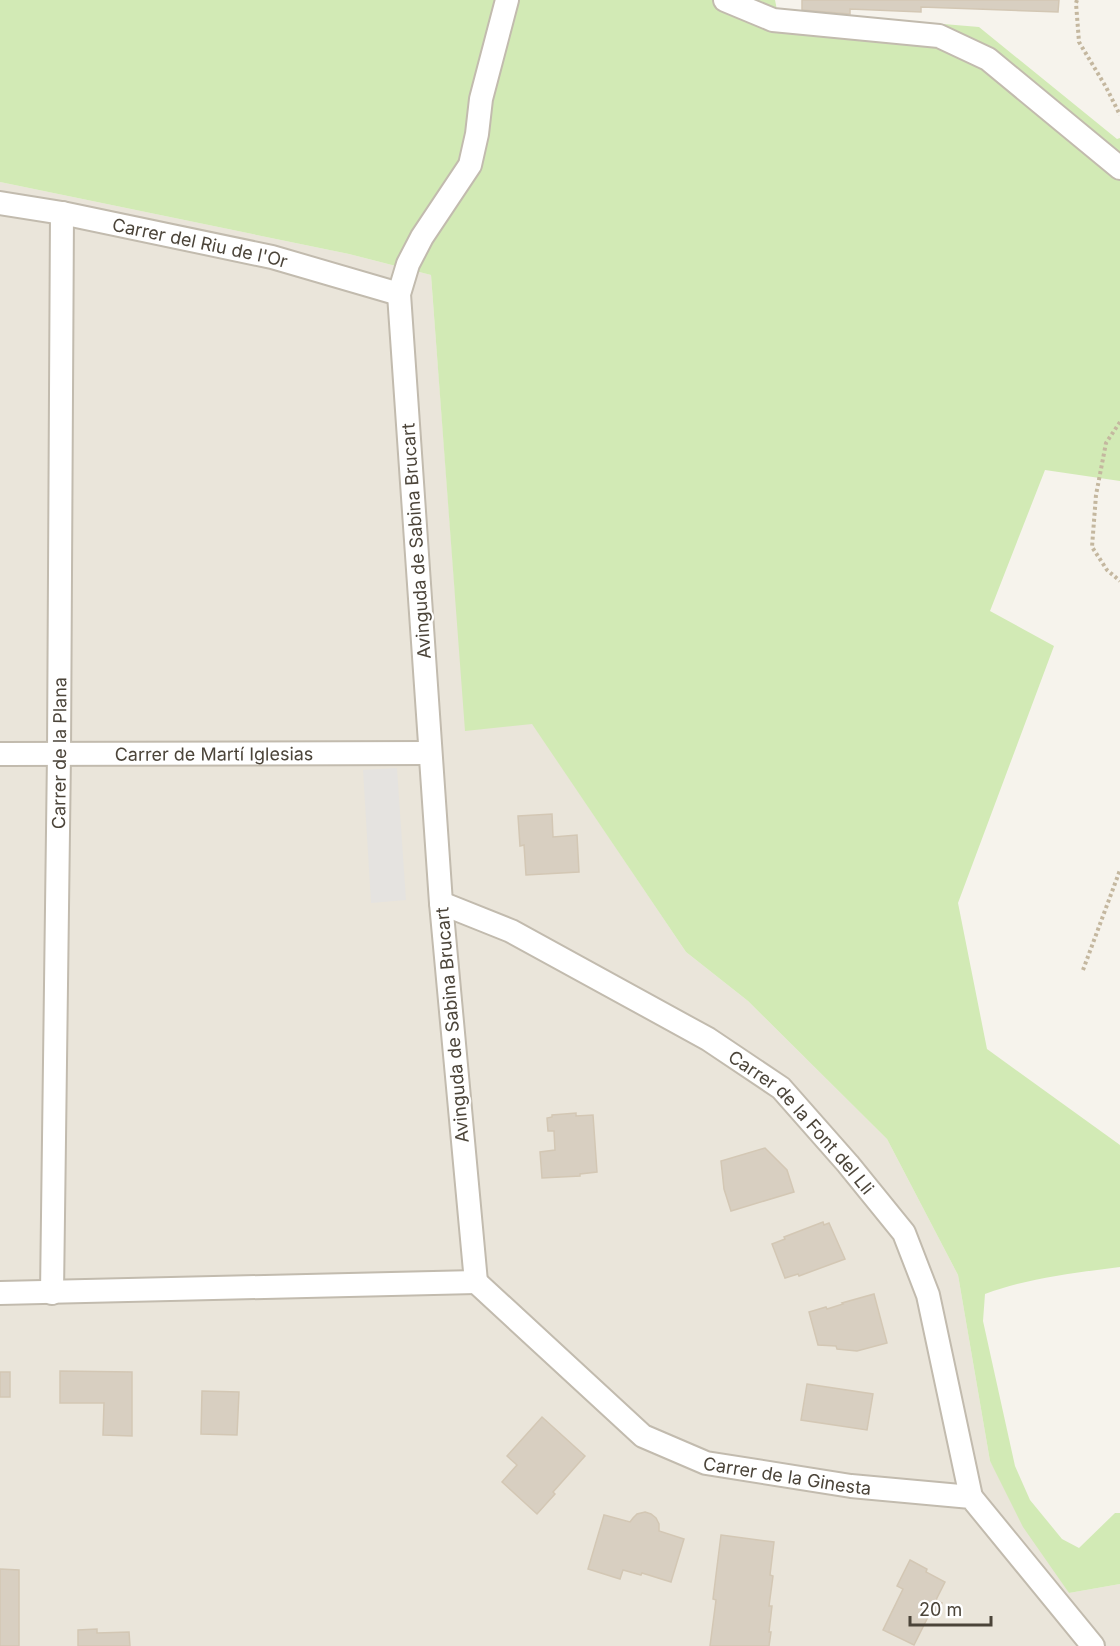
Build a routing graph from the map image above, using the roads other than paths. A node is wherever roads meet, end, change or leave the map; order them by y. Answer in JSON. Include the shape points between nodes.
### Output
{"nodes":[{"id":1,"x":507,"y":0,"type":"edge"},
{"id":2,"x":725,"y":0,"type":"edge"},
{"id":3,"x":1120,"y":168,"type":"edge"},
{"id":4,"x":0,"y":203,"type":"edge"},
{"id":5,"x":62,"y":213,"type":"junction"},
{"id":6,"x":399,"y":294,"type":"junction"},
{"id":7,"x":430,"y":753,"type":"junction"},
{"id":8,"x":0,"y":754,"type":"edge"},
{"id":9,"x":59,"y":754,"type":"junction"},
{"id":10,"x":441,"y":903,"type":"junction"},
{"id":11,"x":476,"y":1282,"type":"junction"},
{"id":12,"x":0,"y":1293,"type":"edge"},
{"id":13,"x":52,"y":1293,"type":"junction"},
{"id":14,"x":971,"y":1497,"type":"junction"},
{"id":15,"x":1093,"y":1646,"type":"edge"}],
"edges":[{"from":1,"to":6,"type":"street","via":[[481,99],[470,165],[422,237]]},
{"from":2,"to":3,"type":"street","via":[[773,20],[939,36],[988,59]]},
{"from":4,"to":5,"type":"street","name":"Carrer del Riu de l'Or"},
{"from":5,"to":6,"type":"street","name":"Carrer del Riu de l'Or","via":[[272,257]]},
{"from":5,"to":9,"type":"street","name":"Carrer de la Plana"},
{"from":6,"to":7,"type":"street","name":"Avinguda de Sabina Brucart"},
{"from":7,"to":9,"type":"street","name":"Carrer de Martí Iglesias"},
{"from":7,"to":10,"type":"street","name":"Avinguda de Sabina Brucart"},
{"from":8,"to":9,"type":"street","name":"Carrer de Martí Iglesias"},
{"from":9,"to":13,"type":"street","name":"Carrer de la Plana"},
{"from":10,"to":11,"type":"street","name":"Avinguda de Sabina Brucart"},
{"from":10,"to":14,"type":"street","name":"Carrer de la Font del Lli","via":[[511,931],[708,1039],[781,1088],[904,1233],[928,1295]]},
{"from":11,"to":13,"type":"street"},
{"from":11,"to":14,"type":"street","name":"Carrer de la Ginesta","via":[[643,1436],[706,1462],[851,1486]]},
{"from":12,"to":13,"type":"street"},
{"from":14,"to":15,"type":"street"}]}
